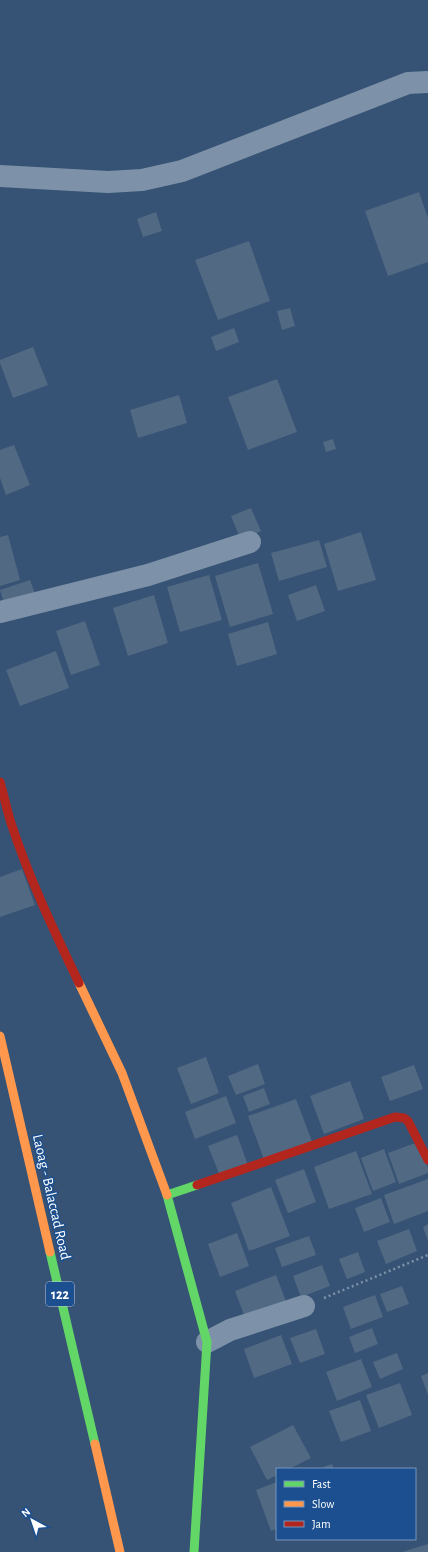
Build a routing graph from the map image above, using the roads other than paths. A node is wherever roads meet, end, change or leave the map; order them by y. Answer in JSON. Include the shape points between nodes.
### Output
{"nodes":[{"id":1,"x":428,"y":82,"type":"edge"},
{"id":2,"x":0,"y":176,"type":"edge"},
{"id":3,"x":250,"y":542,"type":"dead end"},
{"id":4,"x":0,"y":612,"type":"edge"},
{"id":5,"x":0,"y":782,"type":"edge"},
{"id":6,"x":0,"y":1036,"type":"edge"},
{"id":7,"x":428,"y":1160,"type":"edge"},
{"id":8,"x":167,"y":1195,"type":"junction"},
{"id":9,"x":304,"y":1306,"type":"road end"},
{"id":10,"x":207,"y":1342,"type":"junction"},
{"id":11,"x":120,"y":1552,"type":"edge"},
{"id":12,"x":194,"y":1552,"type":"edge"}],
"edges":[{"from":1,"to":2,"type":"street","via":[[408,83],[182,171],[142,180],[108,182]]},
{"from":3,"to":4,"type":"street","via":[[148,575]]},
{"from":5,"to":8,"type":"street","via":[[27,867],[122,1073]]},
{"from":6,"to":11,"type":"street","name":"Laoag - Balaccad Road","number":"122"},
{"from":7,"to":8,"type":"street","via":[[408,1121],[395,1117]]},
{"from":8,"to":10,"type":"street"},
{"from":9,"to":10,"type":"street","via":[[230,1330]]},
{"from":10,"to":12,"type":"street"}]}
